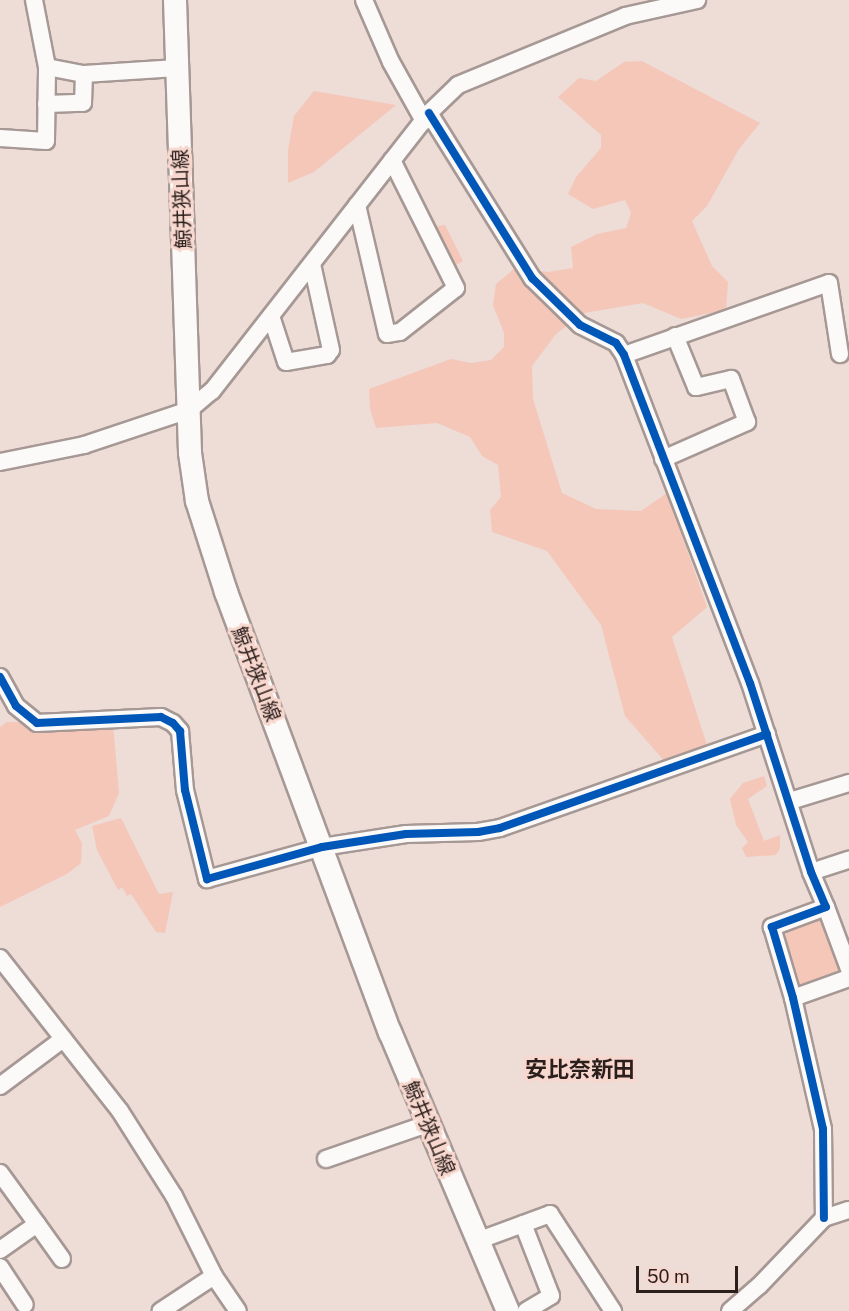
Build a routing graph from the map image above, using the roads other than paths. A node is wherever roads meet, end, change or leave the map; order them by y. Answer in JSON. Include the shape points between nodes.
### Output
{"nodes":[{"id":1,"x":34,"y":0,"type":"edge"},
{"id":2,"x":175,"y":0,"type":"edge"},
{"id":3,"x":364,"y":0,"type":"edge"},
{"id":4,"x":697,"y":0,"type":"edge"},
{"id":5,"x":47,"y":68,"type":"junction"},
{"id":6,"x":177,"y":68,"type":"junction"},
{"id":7,"x":84,"y":74,"type":"junction"},
{"id":8,"x":46,"y":105,"type":"junction"},
{"id":9,"x":427,"y":117,"type":"junction"},
{"id":10,"x":0,"y":138,"type":"edge"},
{"id":11,"x":392,"y":160,"type":"junction"},
{"id":12,"x":357,"y":205,"type":"junction"},
{"id":13,"x":312,"y":264,"type":"junction"},
{"id":14,"x":271,"y":316,"type":"junction"},
{"id":15,"x":675,"y":336,"type":"junction"},
{"id":16,"x":840,"y":354,"type":"dead end"},
{"id":17,"x":624,"y":355,"type":"junction"},
{"id":18,"x":189,"y":410,"type":"junction"},
{"id":19,"x":663,"y":459,"type":"junction"},
{"id":20,"x":0,"y":462,"type":"edge"},
{"id":21,"x":0,"y":677,"type":"edge"},
{"id":22,"x":767,"y":734,"type":"junction"},
{"id":23,"x":849,"y":783,"type":"edge"},
{"id":24,"x":790,"y":801,"type":"junction"},
{"id":25,"x":322,"y":848,"type":"junction"},
{"id":26,"x":849,"y":860,"type":"edge"},
{"id":27,"x":811,"y":872,"type":"junction"},
{"id":28,"x":826,"y":908,"type":"junction"},
{"id":29,"x":0,"y":958,"type":"edge"},
{"id":30,"x":849,"y":969,"type":"edge"},
{"id":31,"x":849,"y":978,"type":"edge"},
{"id":32,"x":793,"y":998,"type":"junction"},
{"id":33,"x":63,"y":1039,"type":"junction"},
{"id":34,"x":0,"y":1086,"type":"edge"},
{"id":35,"x":427,"y":1124,"type":"junction"},
{"id":36,"x":326,"y":1159,"type":"dead end"},
{"id":37,"x":0,"y":1173,"type":"edge"},
{"id":38,"x":849,"y":1210,"type":"edge"},
{"id":39,"x":824,"y":1218,"type":"junction"},
{"id":40,"x":37,"y":1224,"type":"junction"},
{"id":41,"x":523,"y":1224,"type":"junction"},
{"id":42,"x":477,"y":1241,"type":"junction"},
{"id":43,"x":0,"y":1250,"type":"edge"},
{"id":44,"x":62,"y":1259,"type":"dead end"},
{"id":45,"x":0,"y":1267,"type":"edge"},
{"id":46,"x":214,"y":1276,"type":"junction"},
{"id":47,"x":25,"y":1305,"type":"dead end"},
{"id":48,"x":161,"y":1311,"type":"edge"},
{"id":49,"x":238,"y":1311,"type":"edge"},
{"id":50,"x":508,"y":1311,"type":"edge"},
{"id":51,"x":526,"y":1311,"type":"edge"},
{"id":52,"x":613,"y":1311,"type":"edge"},
{"id":53,"x":730,"y":1311,"type":"edge"}],
"edges":[{"from":1,"to":5,"type":"street"},
{"from":2,"to":6,"type":"main road","name":"鯨井狭山線"},
{"from":3,"to":9,"type":"street","via":[[391,62]]},
{"from":4,"to":9,"type":"street","via":[[625,15],[458,85]]},
{"from":5,"to":7,"type":"street"},
{"from":5,"to":8,"type":"street"},
{"from":6,"to":7,"type":"street"},
{"from":6,"to":18,"type":"main road","name":"鯨井狭山線"},
{"from":7,"to":8,"type":"street","via":[[83,103]]},
{"from":8,"to":10,"type":"street","via":[[46,141]]},
{"from":9,"to":11,"type":"street"},
{"from":9,"to":17,"type":"street","via":[[532,278],[580,325],[616,343]]},
{"from":11,"to":12,"type":"street"},
{"from":11,"to":12,"type":"street","via":[[456,288],[400,332],[387,334]]},
{"from":12,"to":13,"type":"street"},
{"from":13,"to":14,"type":"street"},
{"from":13,"to":14,"type":"street","via":[[331,350],[327,356],[286,362]]},
{"from":14,"to":18,"type":"street","via":[[212,391]]},
{"from":15,"to":16,"type":"street","via":[[829,283]]},
{"from":15,"to":17,"type":"street"},
{"from":15,"to":19,"type":"street","via":[[696,387],[731,379],[747,422]]},
{"from":17,"to":19,"type":"street"},
{"from":18,"to":20,"type":"street","via":[[84,445]]},
{"from":18,"to":25,"type":"main road","name":"鯨井狭山線","via":[[190,453],[209,546]]},
{"from":19,"to":22,"type":"street","via":[[717,592]]},
{"from":21,"to":25,"type":"street","via":[[16,706],[37,723],[161,717],[173,723],[180,731],[185,790],[207,879]]},
{"from":22,"to":24,"type":"street"},
{"from":22,"to":25,"type":"street","via":[[500,828],[406,834]]},
{"from":23,"to":24,"type":"street"},
{"from":24,"to":27,"type":"street"},
{"from":25,"to":35,"type":"main road","name":"鯨井狭山線"},
{"from":26,"to":27,"type":"street"},
{"from":27,"to":28,"type":"street"},
{"from":28,"to":30,"type":"street"},
{"from":28,"to":32,"type":"street","via":[[772,927]]},
{"from":29,"to":33,"type":"street"},
{"from":31,"to":32,"type":"street"},
{"from":32,"to":39,"type":"street","via":[[823,1129]]},
{"from":33,"to":34,"type":"street"},
{"from":33,"to":46,"type":"street","via":[[120,1111],[174,1196]]},
{"from":35,"to":36,"type":"street"},
{"from":35,"to":42,"type":"main road","name":"鯨井狭山線"},
{"from":37,"to":40,"type":"street"},
{"from":38,"to":39,"type":"street"},
{"from":39,"to":53,"type":"street","via":[[759,1287]]},
{"from":40,"to":43,"type":"street"},
{"from":40,"to":44,"type":"street"},
{"from":41,"to":42,"type":"street"},
{"from":41,"to":51,"type":"street","via":[[551,1296]]},
{"from":41,"to":52,"type":"street","via":[[550,1214]]},
{"from":42,"to":50,"type":"main road","name":"鯨井狭山線"},
{"from":45,"to":47,"type":"street"},
{"from":46,"to":48,"type":"street"},
{"from":46,"to":49,"type":"street"}]}
